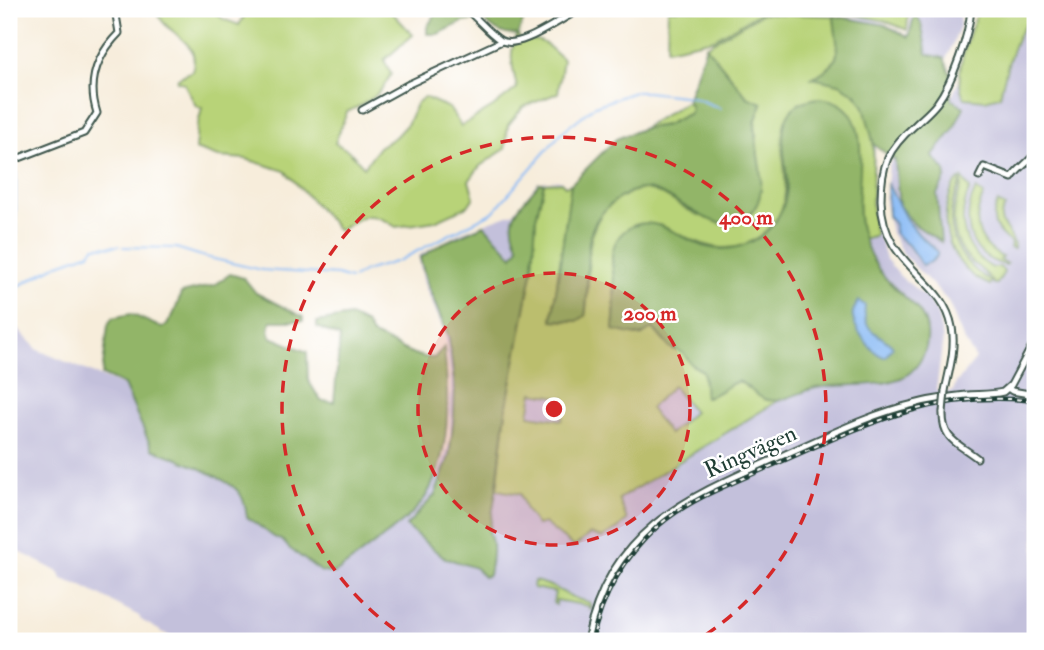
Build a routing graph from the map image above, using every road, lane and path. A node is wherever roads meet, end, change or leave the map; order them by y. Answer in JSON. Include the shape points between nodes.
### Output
{"nodes":[{"id":1,"x":115,"y":9,"type":"edge"},
{"id":2,"x":466,"y":9,"type":"edge"},
{"id":3,"x":582,"y":9,"type":"edge"},
{"id":4,"x":971,"y":9,"type":"edge"},
{"id":5,"x":502,"y":41,"type":"junction"},
{"id":6,"x":362,"y":110,"type":"dead end"},
{"id":7,"x":1035,"y":153,"type":"edge"},
{"id":8,"x":9,"y":162,"type":"edge"},
{"id":9,"x":979,"y":177,"type":"dead end"},
{"id":10,"x":1035,"y":340,"type":"edge"},
{"id":11,"x":1008,"y":388,"type":"junction"},
{"id":12,"x":1035,"y":395,"type":"edge"},
{"id":13,"x":977,"y":458,"type":"dead end"},
{"id":14,"x":587,"y":641,"type":"edge"}],
"edges":[{"from":1,"to":8,"type":"street","via":[[119,33],[97,65],[93,86],[97,113],[86,131]]},
{"from":2,"to":5,"type":"street"},
{"from":3,"to":5,"type":"street","via":[[530,37]]},
{"from":4,"to":13,"type":"street","bridge":true,"via":[[943,95],[894,145],[881,179],[882,215],[889,238],[951,322],[953,347],[943,429]]},
{"from":5,"to":6,"type":"street"},
{"from":7,"to":9,"type":"street","via":[[1012,178],[984,167]]},
{"from":10,"to":11,"type":"street"},
{"from":11,"to":12,"type":"street"},
{"from":11,"to":14,"type":"street","name":"Ringvägen","via":[[885,412],[687,500],[647,530],[621,560],[600,598]]}]}
